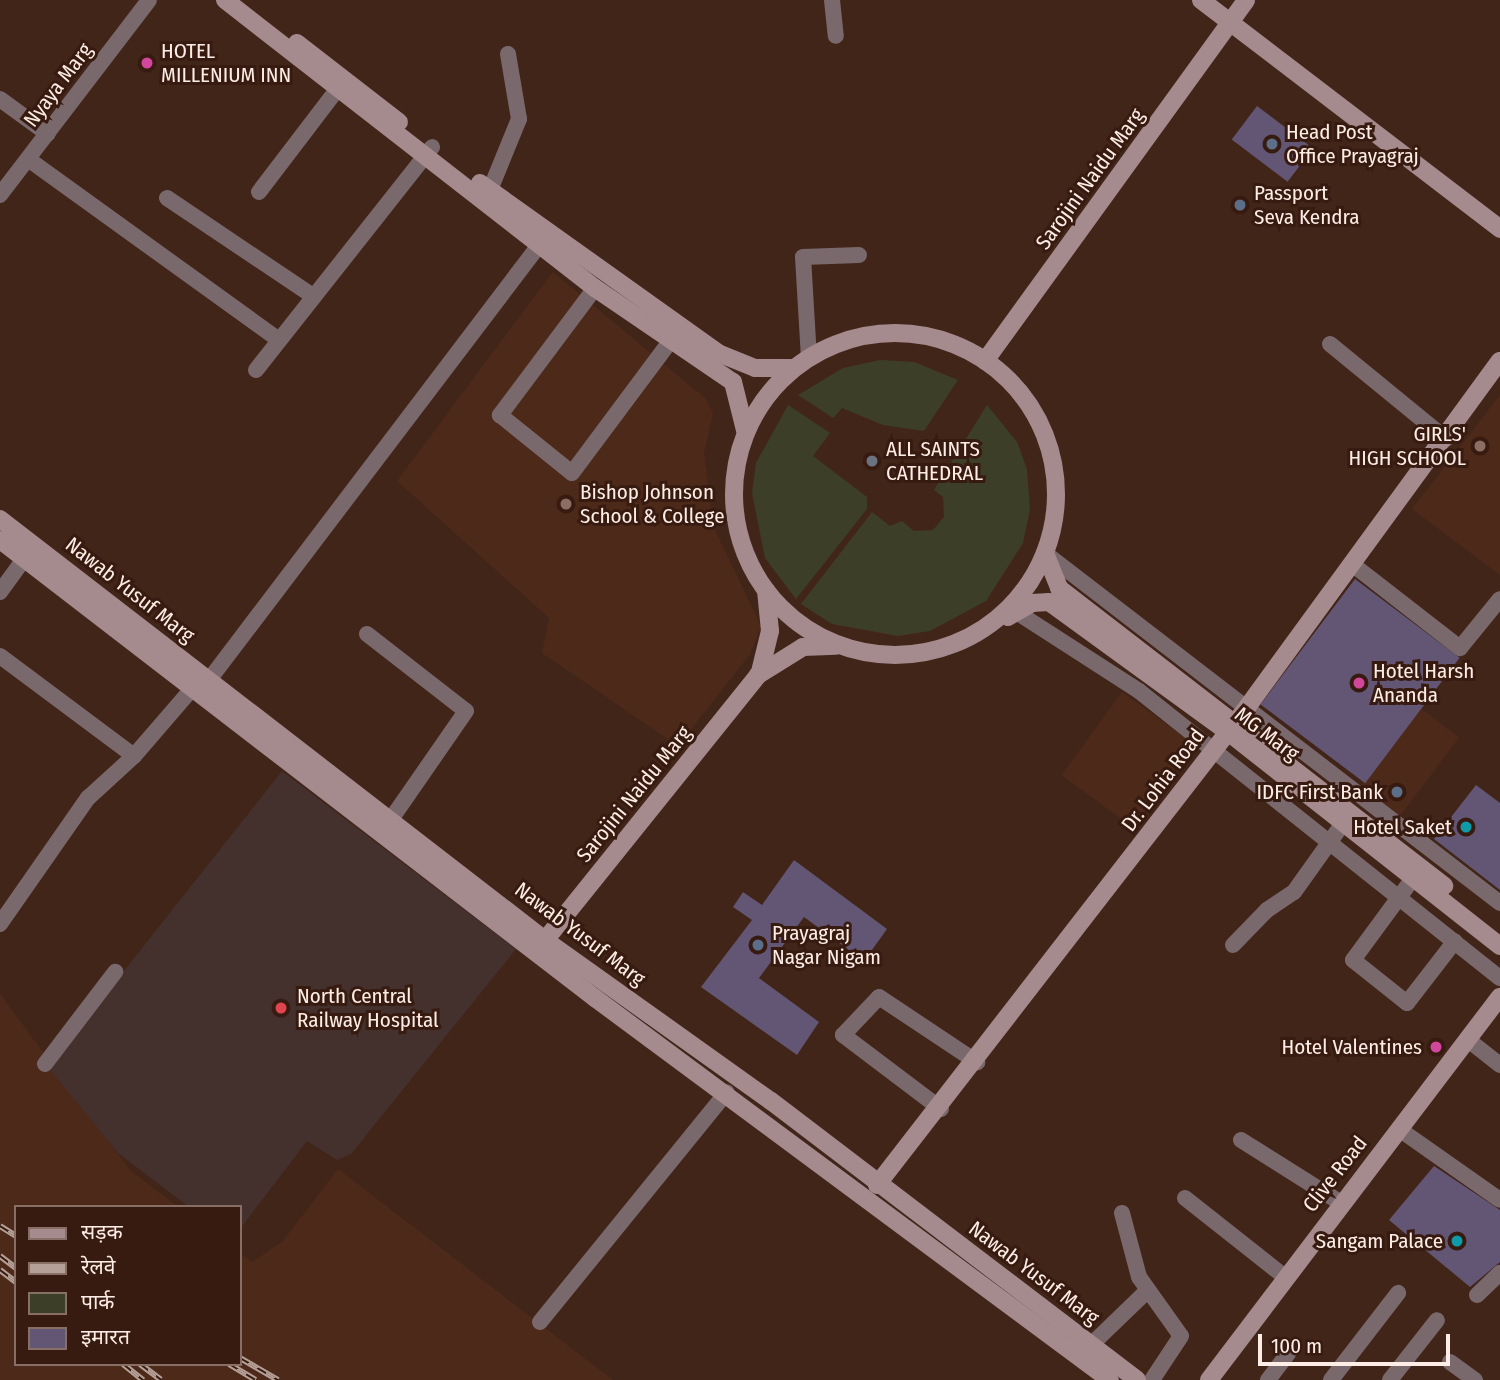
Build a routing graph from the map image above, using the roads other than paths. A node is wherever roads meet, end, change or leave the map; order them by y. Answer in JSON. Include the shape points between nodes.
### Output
{"nodes":[{"id":1,"x":149,"y":0,"type":"edge"},
{"id":2,"x":225,"y":0,"type":"edge"},
{"id":3,"x":241,"y":0,"type":"edge"},
{"id":4,"x":832,"y":0,"type":"edge"},
{"id":5,"x":1201,"y":0,"type":"edge"},
{"id":6,"x":1246,"y":0,"type":"edge"},
{"id":7,"x":1258,"y":0,"type":"edge"},
{"id":8,"x":1232,"y":25,"type":"junction"},
{"id":9,"x":836,"y":36,"type":"dead end"},
{"id":10,"x":508,"y":54,"type":"dead end"},
{"id":11,"x":336,"y":91,"type":"junction"},
{"id":12,"x":0,"y":99,"type":"edge"},
{"id":13,"x":48,"y":134,"type":"junction"},
{"id":14,"x":429,"y":151,"type":"junction"},
{"id":15,"x":29,"y":159,"type":"junction"},
{"id":16,"x":490,"y":190,"type":"junction"},
{"id":17,"x":259,"y":192,"type":"dead end"},
{"id":18,"x":0,"y":195,"type":"edge"},
{"id":19,"x":167,"y":198,"type":"dead end"},
{"id":20,"x":1500,"y":229,"type":"edge"},
{"id":21,"x":545,"y":238,"type":"junction"},
{"id":22,"x":859,"y":255,"type":"dead end"},
{"id":23,"x":595,"y":288,"type":"junction"},
{"id":24,"x":313,"y":296,"type":"junction"},
{"id":25,"x":674,"y":335,"type":"junction"},
{"id":26,"x":279,"y":340,"type":"junction"},
{"id":27,"x":1330,"y":344,"type":"dead end"},
{"id":28,"x":809,"y":358,"type":"junction"},
{"id":29,"x":985,"y":361,"type":"junction"},
{"id":30,"x":1500,"y":361,"type":"edge"},
{"id":31,"x":793,"y":368,"type":"junction"},
{"id":32,"x":256,"y":370,"type":"dead end"},
{"id":33,"x":745,"y":430,"type":"junction"},
{"id":34,"x":1446,"y":439,"type":"junction"},
{"id":35,"x":0,"y":519,"type":"edge"},
{"id":36,"x":0,"y":540,"type":"edge"},
{"id":37,"x":1045,"y":553,"type":"junction"},
{"id":38,"x":24,"y":559,"type":"junction"},
{"id":39,"x":1352,"y":564,"type":"junction"},
{"id":40,"x":766,"y":590,"type":"junction"},
{"id":41,"x":0,"y":592,"type":"edge"},
{"id":42,"x":1500,"y":598,"type":"edge"},
{"id":43,"x":1018,"y":613,"type":"junction"},
{"id":44,"x":995,"y":624,"type":"junction"},
{"id":45,"x":367,"y":634,"type":"dead end"},
{"id":46,"x":843,"y":646,"type":"junction"},
{"id":47,"x":0,"y":656,"type":"edge"},
{"id":48,"x":758,"y":675,"type":"junction"},
{"id":49,"x":209,"y":680,"type":"junction"},
{"id":50,"x":191,"y":690,"type":"junction"},
{"id":51,"x":1248,"y":706,"type":"junction"},
{"id":52,"x":1232,"y":727,"type":"junction"},
{"id":53,"x":1213,"y":751,"type":"junction"},
{"id":54,"x":134,"y":756,"type":"junction"},
{"id":55,"x":392,"y":818,"type":"junction"},
{"id":56,"x":1343,"y":822,"type":"junction"},
{"id":57,"x":1330,"y":843,"type":"junction"},
{"id":58,"x":1414,"y":877,"type":"junction"},
{"id":59,"x":1399,"y":897,"type":"junction"},
{"id":60,"x":1500,"y":903,"type":"edge"},
{"id":61,"x":0,"y":924,"type":"edge"},
{"id":62,"x":1500,"y":932,"type":"edge"},
{"id":63,"x":1455,"y":941,"type":"junction"},
{"id":64,"x":1233,"y":945,"type":"dead end"},
{"id":65,"x":540,"y":946,"type":"junction"},
{"id":66,"x":1500,"y":946,"type":"edge"},
{"id":67,"x":115,"y":972,"type":"dead end"},
{"id":68,"x":1500,"y":978,"type":"edge"},
{"id":69,"x":1500,"y":997,"type":"edge"},
{"id":70,"x":1467,"y":1039,"type":"junction"},
{"id":71,"x":977,"y":1062,"type":"junction"},
{"id":72,"x":45,"y":1064,"type":"dead end"},
{"id":73,"x":1500,"y":1065,"type":"edge"},
{"id":74,"x":727,"y":1092,"type":"junction"},
{"id":75,"x":941,"y":1109,"type":"junction"},
{"id":76,"x":1399,"y":1129,"type":"junction"},
{"id":77,"x":1241,"y":1140,"type":"dead end"},
{"id":78,"x":877,"y":1185,"type":"junction"},
{"id":79,"x":1185,"y":1198,"type":"dead end"},
{"id":80,"x":1500,"y":1200,"type":"edge"},
{"id":81,"x":1341,"y":1203,"type":"junction"},
{"id":82,"x":1122,"y":1213,"type":"dead end"},
{"id":83,"x":1500,"y":1273,"type":"edge"},
{"id":84,"x":1285,"y":1277,"type":"junction"},
{"id":85,"x":1147,"y":1290,"type":"junction"},
{"id":86,"x":1398,"y":1293,"type":"dead end"},
{"id":87,"x":1477,"y":1295,"type":"dead end"},
{"id":88,"x":1437,"y":1320,"type":"dead end"},
{"id":89,"x":540,"y":1322,"type":"dead end"},
{"id":90,"x":1091,"y":1345,"type":"junction"},
{"id":91,"x":1288,"y":1353,"type":"dead end"},
{"id":92,"x":1450,"y":1362,"type":"dead end"},
{"id":93,"x":1110,"y":1380,"type":"edge"},
{"id":94,"x":1137,"y":1380,"type":"edge"},
{"id":95,"x":1152,"y":1380,"type":"edge"},
{"id":96,"x":1209,"y":1380,"type":"edge"},
{"id":97,"x":1268,"y":1380,"type":"edge"},
{"id":98,"x":1331,"y":1380,"type":"edge"},
{"id":99,"x":1390,"y":1380,"type":"edge"},
{"id":100,"x":1475,"y":1380,"type":"edge"}],
"edges":[{"from":1,"to":13,"type":"street","name":"Nyaya Marg"},
{"from":2,"to":11,"type":"main road"},
{"from":3,"to":14,"type":"main road"},
{"from":4,"to":9,"type":"street"},
{"from":5,"to":8,"type":"main road"},
{"from":6,"to":8,"type":"main road","name":"Sarojini Naidu Marg"},
{"from":7,"to":8,"type":"main road","name":"Sarojini Naidu Marg"},
{"from":8,"to":20,"type":"main road"},
{"from":8,"to":29,"type":"main road","name":"Sarojini Naidu Marg"},
{"from":10,"to":16,"type":"street","via":[[519,119]]},
{"from":11,"to":14,"type":"main road"},
{"from":11,"to":17,"type":"street"},
{"from":12,"to":13,"type":"street"},
{"from":13,"to":15,"type":"street","name":"Nyaya Marg"},
{"from":14,"to":16,"type":"main road"},
{"from":14,"to":21,"type":"main road"},
{"from":14,"to":24,"type":"street"},
{"from":15,"to":18,"type":"street","name":"Nyaya Marg"},
{"from":15,"to":26,"type":"street"},
{"from":16,"to":21,"type":"main road"},
{"from":19,"to":24,"type":"street"},
{"from":21,"to":23,"type":"main road"},
{"from":21,"to":25,"type":"main road"},
{"from":21,"to":49,"type":"street"},
{"from":22,"to":28,"type":"street","via":[[803,257]]},
{"from":23,"to":25,"type":"main road"},
{"from":23,"to":25,"type":"street","via":[[500,415],[572,473]]},
{"from":24,"to":26,"type":"street"},
{"from":25,"to":31,"type":"main road","via":[[742,366]]},
{"from":25,"to":33,"type":"main road","via":[[733,382]]},
{"from":26,"to":32,"type":"street"},
{"from":27,"to":34,"type":"street"},
{"from":28,"to":29,"type":"main road","via":[[858,338],[910,334],[936,339]]},
{"from":28,"to":31,"type":"main road"},
{"from":29,"to":37,"type":"main road","via":[[1024,399],[1049,447],[1056,500]]},
{"from":30,"to":34,"type":"main road","name":"Dr. Lohia Road"},
{"from":31,"to":33,"type":"main road","via":[[774,385]]},
{"from":33,"to":40,"type":"main road","via":[[734,461],[735,513],[751,567]]},
{"from":34,"to":39,"type":"main road","name":"Dr. Lohia Road"},
{"from":35,"to":49,"type":"main road","name":"Nawab Yusuf Marg"},
{"from":36,"to":38,"type":"main road","name":"Nawab Yusuf Marg"},
{"from":37,"to":44,"type":"main road","via":[[1026,588]]},
{"from":37,"to":51,"type":"street"},
{"from":37,"to":52,"type":"main road","name":"MG Marg","via":[[1059,587]]},
{"from":38,"to":41,"type":"street"},
{"from":38,"to":50,"type":"main road","name":"Nawab Yusuf Marg"},
{"from":39,"to":42,"type":"street","via":[[1460,648]]},
{"from":39,"to":51,"type":"main road","name":"Dr. Lohia Road"},
{"from":40,"to":46,"type":"main road","via":[[797,621]]},
{"from":40,"to":48,"type":"main road","via":[[769,642]]},
{"from":43,"to":44,"type":"main road","name":"MG Marg"},
{"from":43,"to":52,"type":"main road","name":"MG Marg","via":[[1032,603],[1049,602]]},
{"from":43,"to":53,"type":"street","via":[[1096,660]]},
{"from":44,"to":46,"type":"main road","name":"MG Marg","via":[[928,652],[875,654]]},
{"from":45,"to":55,"type":"street","via":[[466,711]]},
{"from":46,"to":48,"type":"main road","via":[[803,647]]},
{"from":47,"to":54,"type":"street"},
{"from":48,"to":65,"type":"main road","name":"Sarojini Naidu Marg"},
{"from":49,"to":55,"type":"main road","name":"Nawab Yusuf Marg","via":[[270,732]]},
{"from":50,"to":54,"type":"street"},
{"from":50,"to":65,"type":"main road","name":"Nawab Yusuf Marg"},
{"from":51,"to":52,"type":"main road","name":"Dr. Lohia Road"},
{"from":51,"to":60,"type":"street"},
{"from":52,"to":53,"type":"main road","name":"Dr. Lohia Road"},
{"from":52,"to":56,"type":"main road","name":"MG Marg"},
{"from":52,"to":62,"type":"main road","name":"MG Marg"},
{"from":53,"to":57,"type":"street"},
{"from":53,"to":71,"type":"main road","name":"Dr. Lohia Road"},
{"from":54,"to":61,"type":"street","via":[[88,798]]},
{"from":55,"to":65,"type":"main road","name":"Nawab Yusuf Marg"},
{"from":56,"to":57,"type":"street"},
{"from":56,"to":58,"type":"main road","name":"MG Marg"},
{"from":57,"to":59,"type":"street"},
{"from":57,"to":64,"type":"street","via":[[1294,892],[1267,910]]},
{"from":58,"to":59,"type":"street"},
{"from":58,"to":66,"type":"main road","name":"MG Marg"},
{"from":59,"to":63,"type":"street"},
{"from":59,"to":63,"type":"street","via":[[1353,960],[1407,1003]]},
{"from":63,"to":68,"type":"street"},
{"from":65,"to":74,"type":"main road","name":"Nawab Yusuf Marg"},
{"from":65,"to":78,"type":"main road","name":"Nawab Yusuf Marg","via":[[771,1101]]},
{"from":67,"to":72,"type":"street"},
{"from":69,"to":70,"type":"main road","name":"Clive Road"},
{"from":70,"to":73,"type":"street"},
{"from":70,"to":76,"type":"main road","name":"Clive Road"},
{"from":71,"to":75,"type":"main road","name":"Dr. Lohia Road"},
{"from":71,"to":75,"type":"street","via":[[879,997],[843,1035]]},
{"from":74,"to":89,"type":"street"},
{"from":74,"to":93,"type":"main road","name":"Nawab Yusuf Marg"},
{"from":75,"to":78,"type":"main road","name":"Dr. Lohia Road"},
{"from":76,"to":80,"type":"street"},
{"from":76,"to":81,"type":"main road","name":"Clive Road"},
{"from":77,"to":81,"type":"street"},
{"from":78,"to":90,"type":"main road","name":"Nawab Yusuf Marg"},
{"from":79,"to":84,"type":"street"},
{"from":81,"to":84,"type":"main road","name":"Clive Road"},
{"from":82,"to":85,"type":"street","via":[[1139,1277]]},
{"from":83,"to":87,"type":"street"},
{"from":84,"to":96,"type":"main road","name":"Clive Road"},
{"from":85,"to":90,"type":"street"},
{"from":85,"to":95,"type":"street","via":[[1181,1336]]},
{"from":86,"to":98,"type":"street"},
{"from":88,"to":99,"type":"street"},
{"from":90,"to":94,"type":"main road","name":"Nawab Yusuf Marg"},
{"from":91,"to":97,"type":"street"},
{"from":92,"to":100,"type":"street"}]}
